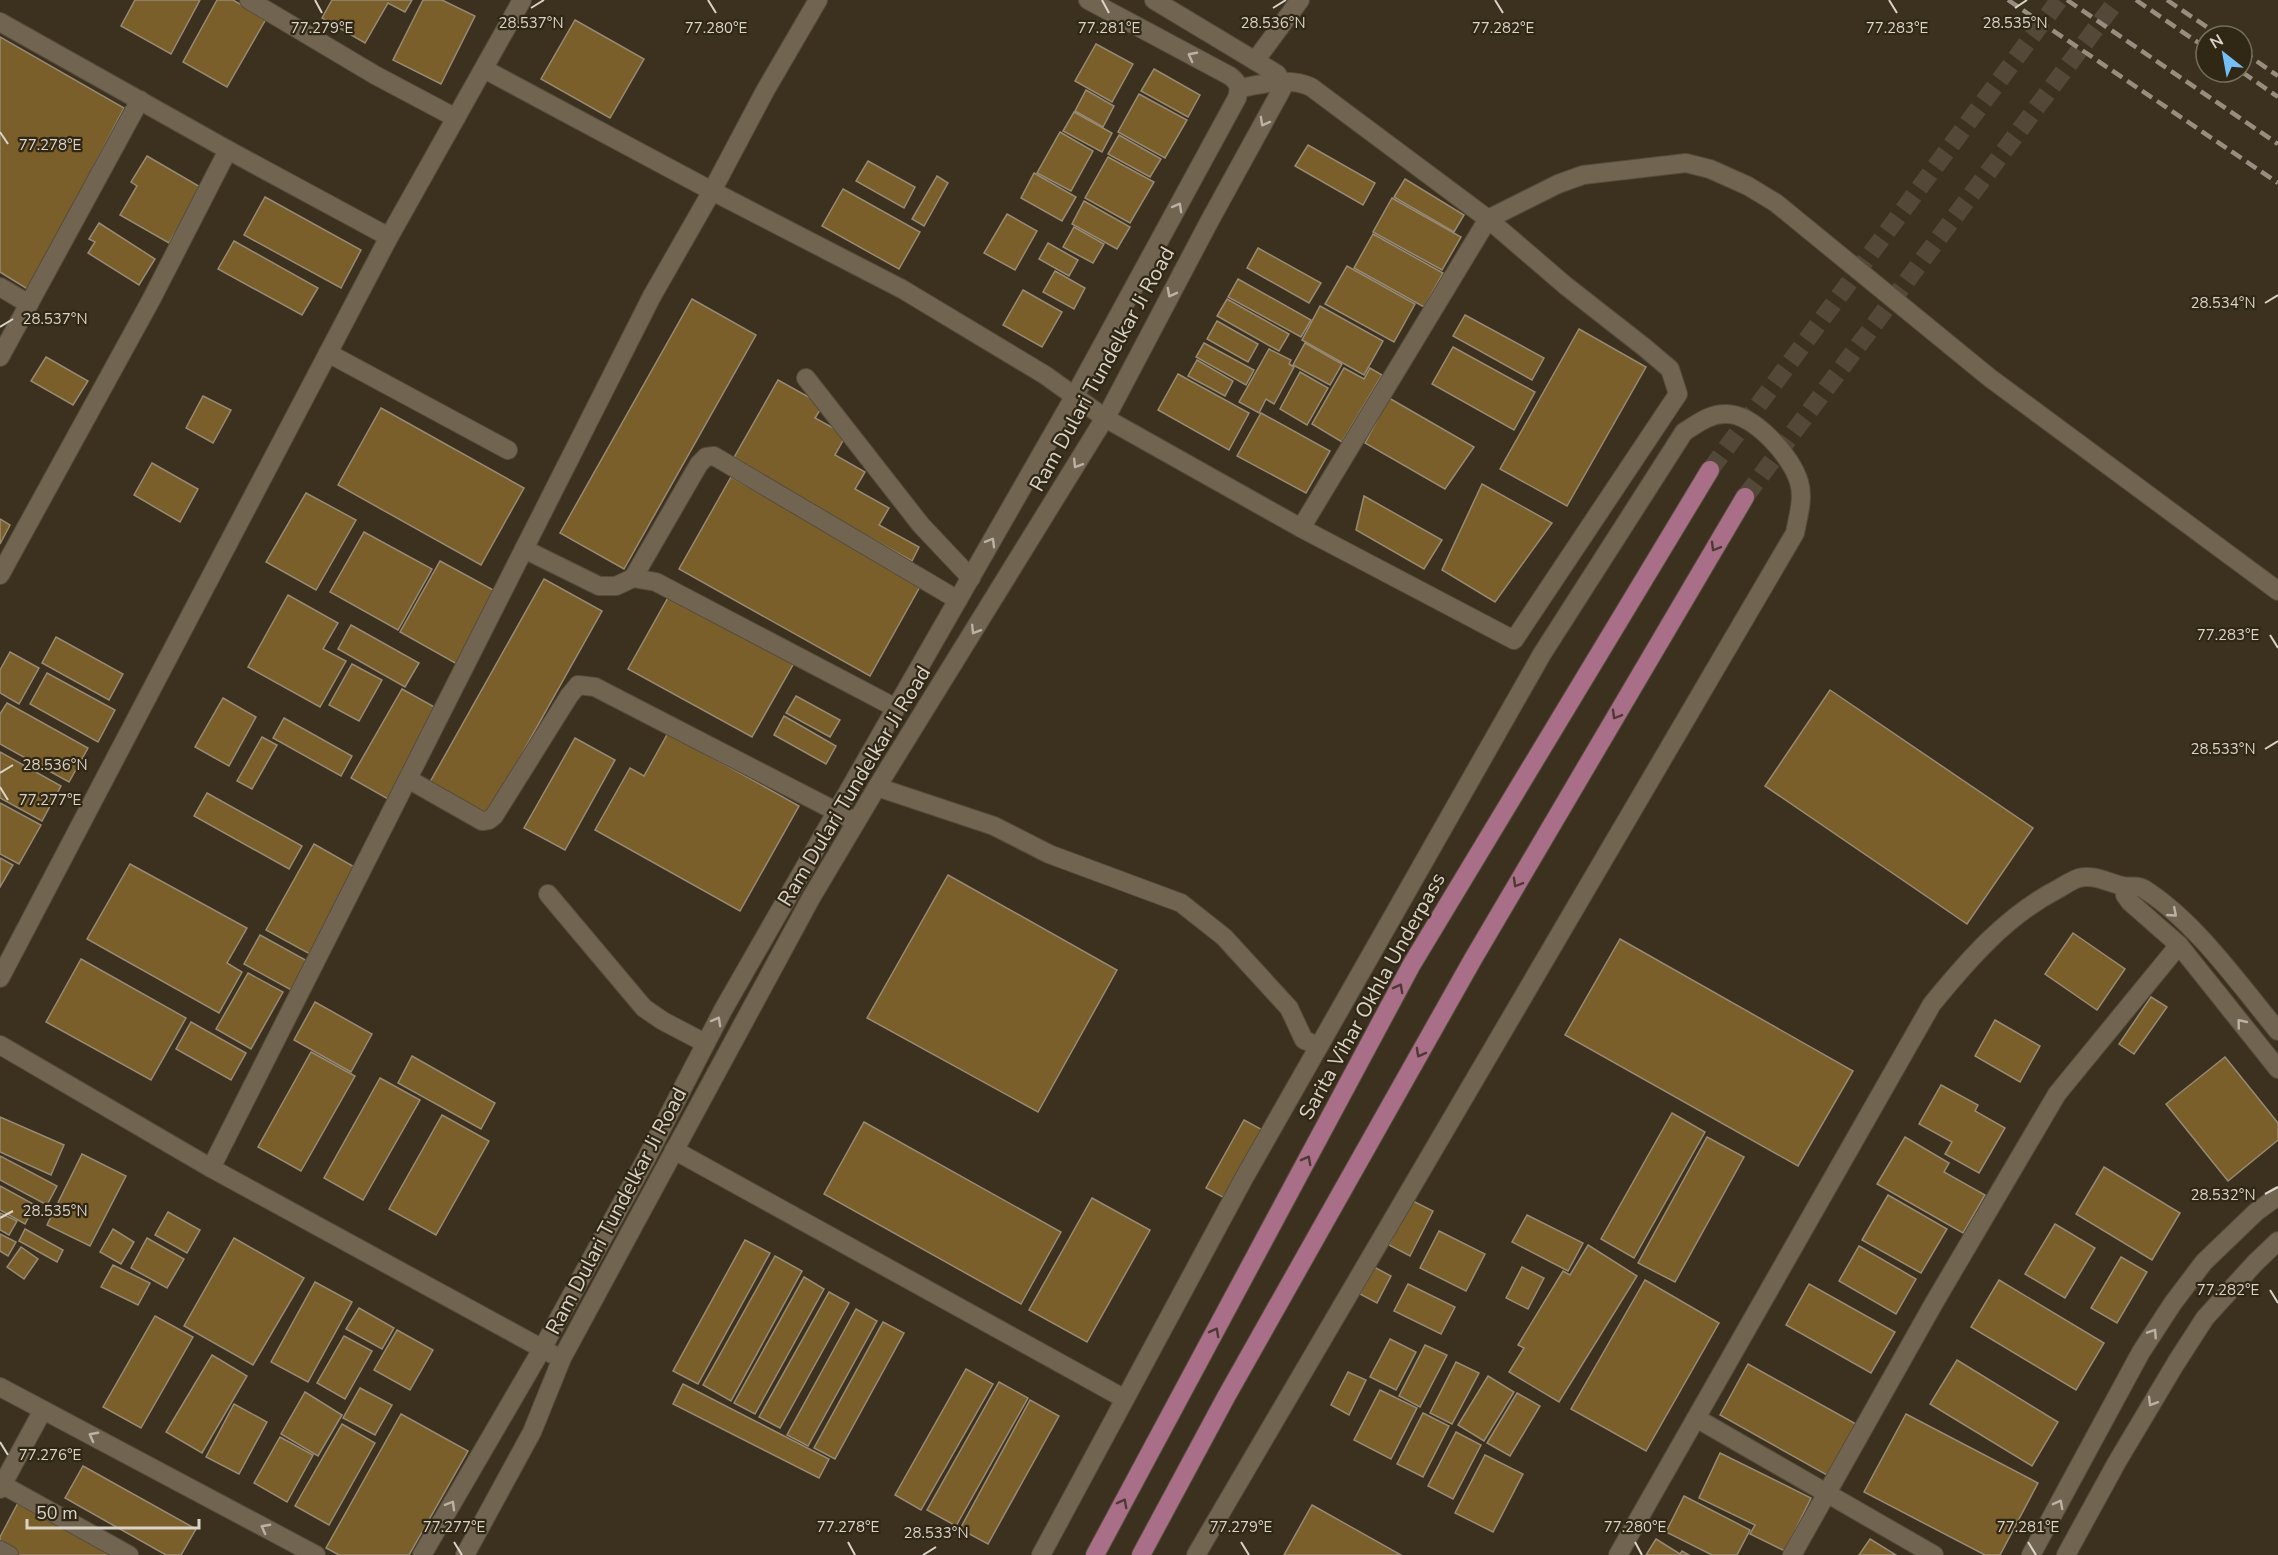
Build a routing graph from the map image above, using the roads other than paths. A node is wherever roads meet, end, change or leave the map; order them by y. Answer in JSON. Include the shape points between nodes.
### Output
{"nodes":[{"id":1,"x":249,"y":0,"type":"edge"},
{"id":2,"x":522,"y":0,"type":"edge"},
{"id":3,"x":818,"y":0,"type":"edge"},
{"id":4,"x":1088,"y":0,"type":"edge"},
{"id":5,"x":1154,"y":0,"type":"edge"},
{"id":6,"x":1300,"y":0,"type":"edge"},
{"id":7,"x":0,"y":22,"type":"edge"},
{"id":8,"x":1255,"y":61,"type":"junction"},
{"id":9,"x":484,"y":69,"type":"junction"},
{"id":10,"x":1282,"y":82,"type":"junction"},
{"id":11,"x":1240,"y":88,"type":"junction"},
{"id":12,"x":140,"y":100,"type":"junction"},
{"id":13,"x":456,"y":118,"type":"junction"},
{"id":14,"x":228,"y":150,"type":"junction"},
{"id":15,"x":712,"y":191,"type":"junction"},
{"id":16,"x":1488,"y":219,"type":"junction"},
{"id":17,"x":389,"y":237,"type":"junction"},
{"id":18,"x":0,"y":287,"type":"edge"},
{"id":19,"x":29,"y":304,"type":"junction"},
{"id":20,"x":328,"y":353,"type":"junction"},
{"id":21,"x":0,"y":357,"type":"edge"},
{"id":22,"x":806,"y":378,"type":"dead end"},
{"id":23,"x":1074,"y":397,"type":"junction"},
{"id":24,"x":1105,"y":418,"type":"junction"},
{"id":25,"x":508,"y":450,"type":"dead end"},
{"id":26,"x":1710,"y":471,"type":"tunnel mouth"},
{"id":27,"x":1745,"y":497,"type":"tunnel mouth"},
{"id":28,"x":1301,"y":528,"type":"junction"},
{"id":29,"x":1584,"y":535,"type":"junction"},
{"id":30,"x":524,"y":549,"type":"junction"},
{"id":31,"x":1608,"y":550,"type":"junction"},
{"id":32,"x":0,"y":575,"type":"edge"},
{"id":33,"x":971,"y":578,"type":"junction"},
{"id":34,"x":633,"y":579,"type":"junction"},
{"id":35,"x":2278,"y":591,"type":"edge"},
{"id":36,"x":958,"y":600,"type":"junction"},
{"id":37,"x":896,"y":708,"type":"junction"},
{"id":38,"x":408,"y":779,"type":"junction"},
{"id":39,"x":877,"y":787,"type":"junction"},
{"id":40,"x":837,"y":812,"type":"junction"},
{"id":41,"x":856,"y":821,"type":"junction"},
{"id":42,"x":2124,"y":887,"type":"junction"},
{"id":43,"x":548,"y":894,"type":"dead end"},
{"id":44,"x":2179,"y":945,"type":"junction"},
{"id":45,"x":0,"y":978,"type":"edge"},
{"id":46,"x":2278,"y":1031,"type":"edge"},
{"id":47,"x":705,"y":1043,"type":"junction"},
{"id":48,"x":0,"y":1045,"type":"edge"},
{"id":49,"x":1319,"y":1046,"type":"junction"},
{"id":50,"x":2278,"y":1069,"type":"edge"},
{"id":51,"x":674,"y":1150,"type":"junction"},
{"id":52,"x":211,"y":1168,"type":"junction"},
{"id":53,"x":2278,"y":1196,"type":"edge"},
{"id":54,"x":2275,"y":1249,"type":"edge"},
{"id":55,"x":542,"y":1349,"type":"junction"},
{"id":56,"x":562,"y":1358,"type":"junction"},
{"id":57,"x":0,"y":1387,"type":"edge"},
{"id":58,"x":1125,"y":1399,"type":"junction"},
{"id":59,"x":43,"y":1410,"type":"junction"},
{"id":60,"x":1696,"y":1418,"type":"junction"},
{"id":61,"x":1,"y":1487,"type":"edge"},
{"id":62,"x":1828,"y":1494,"type":"junction"},
{"id":63,"x":0,"y":1550,"type":"edge"},
{"id":64,"x":9,"y":1555,"type":"edge"},
{"id":65,"x":129,"y":1555,"type":"edge"},
{"id":66,"x":316,"y":1555,"type":"edge"},
{"id":67,"x":422,"y":1555,"type":"edge"},
{"id":68,"x":465,"y":1555,"type":"edge"},
{"id":69,"x":1041,"y":1555,"type":"edge"},
{"id":70,"x":1095,"y":1555,"type":"edge"},
{"id":71,"x":1141,"y":1555,"type":"edge"},
{"id":72,"x":1196,"y":1555,"type":"edge"},
{"id":73,"x":1618,"y":1555,"type":"edge"},
{"id":74,"x":1792,"y":1555,"type":"edge"},
{"id":75,"x":1934,"y":1555,"type":"edge"},
{"id":76,"x":2031,"y":1555,"type":"edge"},
{"id":77,"x":2066,"y":1555,"type":"edge"}],
"edges":[{"from":1,"to":13,"type":"street"},
{"from":2,"to":9,"type":"street"},
{"from":3,"to":15,"type":"street"},
{"from":11,"to":4,"type":"street","one_way":true,"via":[[1230,76]]},
{"from":5,"to":8,"type":"street"},
{"from":6,"to":8,"type":"street"},
{"from":7,"to":12,"type":"street"},
{"from":8,"to":10,"type":"street","via":[[1277,74]]},
{"from":9,"to":13,"type":"street"},
{"from":9,"to":15,"type":"street"},
{"from":10,"to":11,"type":"street"},
{"from":10,"to":16,"type":"street","via":[[1300,82],[1311,87]]},
{"from":10,"to":24,"type":"street","name":"Ram Dulari Tundelkar Ji Road","one_way":true,"via":[[1282,89]]},
{"from":23,"to":11,"type":"street","name":"Ram Dulari Tundelkar Ji Road","one_way":true},
{"from":12,"to":14,"type":"street"},
{"from":12,"to":19,"type":"street"},
{"from":13,"to":17,"type":"street"},
{"from":14,"to":17,"type":"street"},
{"from":14,"to":32,"type":"street","via":[[146,310]]},
{"from":15,"to":23,"type":"street","via":[[902,289],[1045,375]]},
{"from":15,"to":30,"type":"street","via":[[652,296]]},
{"from":16,"to":28,"type":"street"},
{"from":16,"to":29,"type":"street","via":[[1670,369],[1678,394]]},
{"from":16,"to":35,"type":"street","via":[[1558,184],[1583,176],[1686,163],[1748,186],[1776,203],[1990,378]]},
{"from":17,"to":20,"type":"street"},
{"from":18,"to":19,"type":"street"},
{"from":19,"to":21,"type":"street"},
{"from":20,"to":25,"type":"street"},
{"from":20,"to":45,"type":"street"},
{"from":22,"to":33,"type":"street","via":[[921,525]]},
{"from":23,"to":24,"type":"street"},
{"from":33,"to":23,"type":"street","name":"Ram Dulari Tundelkar Ji Road","one_way":true},
{"from":24,"to":28,"type":"street"},
{"from":24,"to":39,"type":"street","name":"Ram Dulari Tundelkar Ji Road","one_way":true},
{"from":70,"to":26,"type":"main road","name":"Sarita Vihar Okhla Underpass","one_way":true,"via":[[1412,964]]},
{"from":27,"to":71,"type":"main road","one_way":true,"via":[[1473,958]]},
{"from":28,"to":29,"type":"street","via":[[1514,640]]},
{"from":29,"to":31,"type":"street"},
{"from":30,"to":34,"type":"street","via":[[599,586],[616,586]]},
{"from":30,"to":38,"type":"street"},
{"from":31,"to":49,"type":"street","via":[[1542,654]]},
{"from":31,"to":72,"type":"street","via":[[1684,432],[1708,417],[1740,416],[1770,437],[1787,457],[1800,483],[1795,533]]},
{"from":33,"to":36,"type":"street","name":"Ram Dulari Tundelkar Ji Road"},
{"from":34,"to":36,"type":"street","via":[[699,464],[714,456]]},
{"from":34,"to":37,"type":"street","via":[[656,582]]},
{"from":36,"to":37,"type":"street","name":"Ram Dulari Tundelkar Ji Road"},
{"from":37,"to":40,"type":"street","name":"Ram Dulari Tundelkar Ji Road"},
{"from":38,"to":40,"type":"street","via":[[482,820],[489,820],[569,696],[578,685],[586,684]]},
{"from":38,"to":52,"type":"street"},
{"from":39,"to":41,"type":"street","name":"Ram Dulari Tundelkar Ji Road"},
{"from":39,"to":49,"type":"street","via":[[994,826],[1049,854],[1181,903],[1224,937],[1289,1008],[1304,1040]]},
{"from":40,"to":41,"type":"street"},
{"from":47,"to":40,"type":"street","name":"Ram Dulari Tundelkar Ji Road","one_way":true},
{"from":41,"to":51,"type":"street","name":"Ram Dulari Tundelkar Ji Road"},
{"from":42,"to":44,"type":"street","via":[[2130,902]]},
{"from":42,"to":46,"type":"street","one_way":true,"via":[[2136,885],[2144,889],[2177,915]]},
{"from":42,"to":60,"type":"street","via":[[2100,878],[2079,878],[2046,895],[2002,927],[1938,996]]},
{"from":43,"to":47,"type":"street","via":[[645,1008]]},
{"from":50,"to":44,"type":"street","one_way":true},
{"from":44,"to":62,"type":"street","via":[[2057,1094]]},
{"from":47,"to":55,"type":"street","name":"Ram Dulari Tundelkar Ji Road"},
{"from":48,"to":52,"type":"street"},
{"from":49,"to":58,"type":"street"},
{"from":51,"to":56,"type":"street","name":"Ram Dulari Tundelkar Ji Road"},
{"from":51,"to":58,"type":"street"},
{"from":52,"to":55,"type":"street"},
{"from":76,"to":53,"type":"street","one_way":true,"via":[[2141,1352],[2173,1303],[2204,1262]]},
{"from":54,"to":77,"type":"street","one_way":true,"via":[[2205,1318],[2117,1462]]},
{"from":55,"to":56,"type":"street"},
{"from":67,"to":55,"type":"street","name":"Ram Dulari Tundelkar Ji Road","one_way":true},
{"from":56,"to":68,"type":"street","name":"Ram Dulari Tundelkar Ji Road","via":[[532,1432]]},
{"from":57,"to":59,"type":"street"},
{"from":58,"to":69,"type":"street"},
{"from":59,"to":61,"type":"street"},
{"from":66,"to":59,"type":"street","one_way":true},
{"from":60,"to":62,"type":"street"},
{"from":60,"to":73,"type":"street"},
{"from":61,"to":65,"type":"street"},
{"from":62,"to":74,"type":"street"},
{"from":62,"to":75,"type":"street"},
{"from":63,"to":64,"type":"street"}]}
